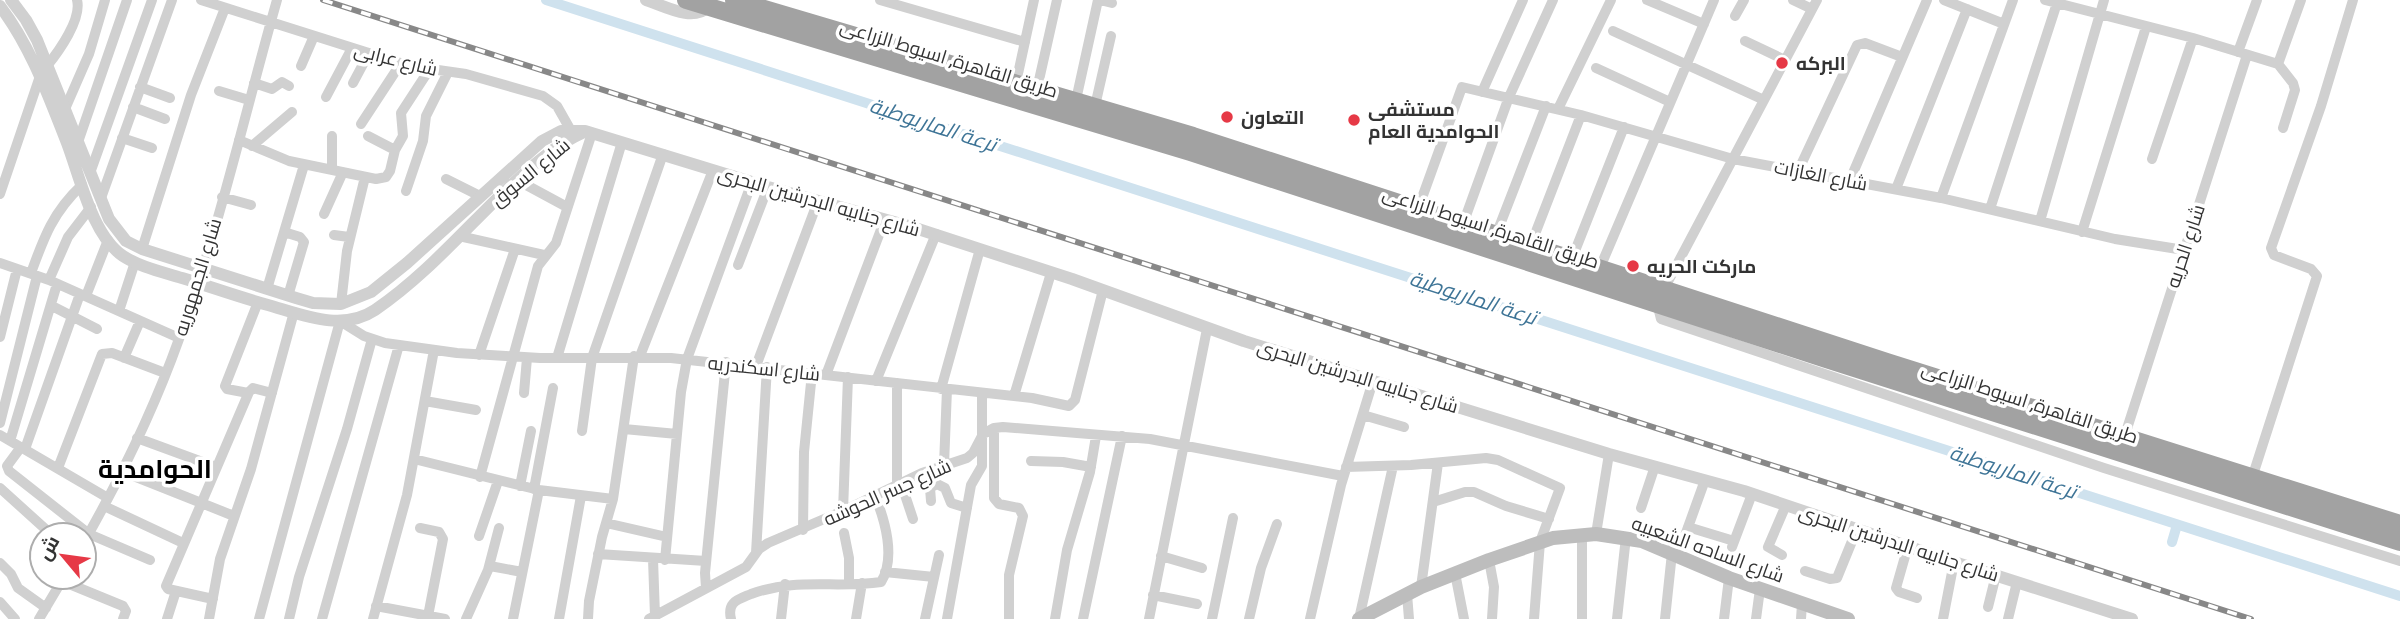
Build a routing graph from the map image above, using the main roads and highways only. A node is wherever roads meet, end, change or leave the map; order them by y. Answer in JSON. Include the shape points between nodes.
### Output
{"nodes":[{"id":1,"x":686,"y":0,"type":"edge"},
{"id":2,"x":734,"y":0,"type":"edge"},
{"id":3,"x":1661,"y":296,"type":"junction"},
{"id":4,"x":2400,"y":524,"type":"edge"},
{"id":5,"x":2400,"y":542,"type":"edge"},
{"id":6,"x":1364,"y":618,"type":"edge"},
{"id":7,"x":1848,"y":619,"type":"edge"}],
"edges":[{"from":1,"to":3,"type":"highway","name":"طريق القاهرة, اسيوط الزراعى"},
{"from":2,"to":3,"type":"highway","name":"طريق القاهرة, اسيوط الزراعى","via":[[1076,100],[1418,209]]},
{"from":3,"to":4,"type":"highway","name":"طريق القاهرة, اسيوط الزراعى"},
{"from":3,"to":5,"type":"highway","name":"طريق القاهرة, اسيوط الزراعى"},
{"from":6,"to":7,"type":"main road","name":"شارع الساحه الشعبيه","via":[[1489,560],[1540,542],[1589,534],[1626,537]]}]}
